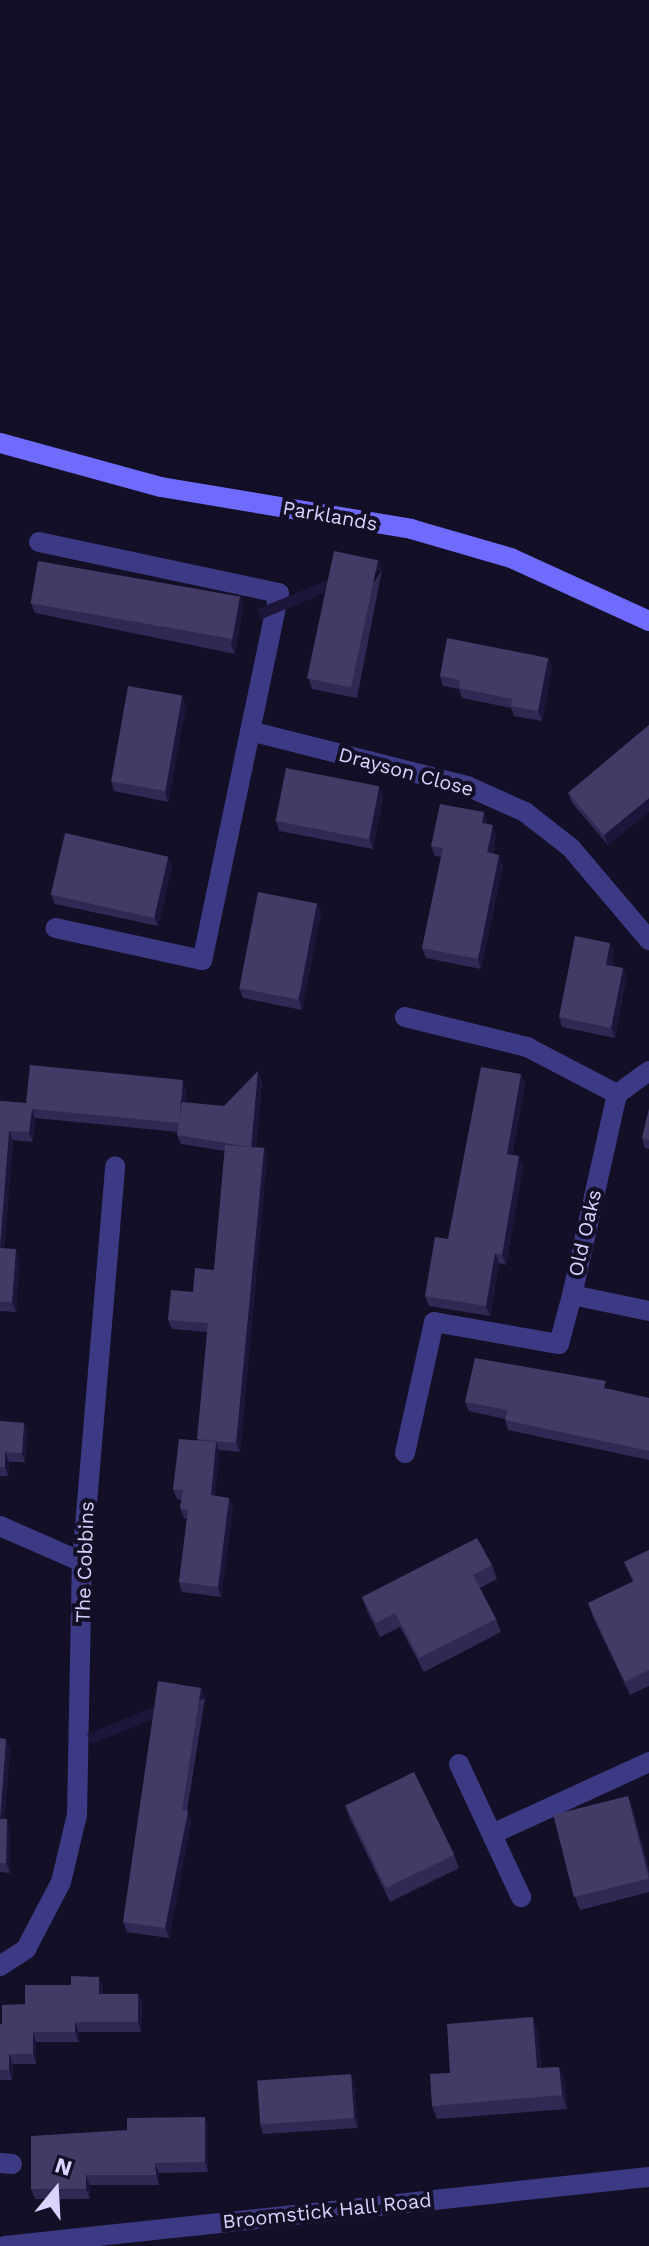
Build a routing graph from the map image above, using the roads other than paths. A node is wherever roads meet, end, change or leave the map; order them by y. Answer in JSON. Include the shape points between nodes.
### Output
{"nodes":[{"id":1,"x":0,"y":443,"type":"edge"},
{"id":2,"x":39,"y":542,"type":"dead end"},
{"id":3,"x":649,"y":621,"type":"edge"},
{"id":4,"x":250,"y":731,"type":"junction"},
{"id":5,"x":55,"y":928,"type":"dead end"},
{"id":6,"x":649,"y":940,"type":"edge"},
{"id":7,"x":405,"y":1017,"type":"dead end"},
{"id":8,"x":649,"y":1071,"type":"edge"},
{"id":9,"x":617,"y":1094,"type":"junction"},
{"id":10,"x":115,"y":1166,"type":"dead end"},
{"id":11,"x":572,"y":1295,"type":"junction"},
{"id":12,"x":649,"y":1311,"type":"edge"},
{"id":13,"x":405,"y":1453,"type":"dead end"},
{"id":14,"x":0,"y":1526,"type":"edge"},
{"id":15,"x":82,"y":1562,"type":"junction"},
{"id":16,"x":649,"y":1762,"type":"edge"},
{"id":17,"x":459,"y":1764,"type":"dead end"},
{"id":18,"x":492,"y":1834,"type":"junction"},
{"id":19,"x":521,"y":1897,"type":"dead end"},
{"id":20,"x":0,"y":1966,"type":"edge"},
{"id":21,"x":649,"y":2177,"type":"edge"},
{"id":22,"x":5,"y":2246,"type":"edge"}],
"edges":[{"from":1,"to":3,"type":"street","name":"Parklands","via":[[161,487],[411,529],[511,558]]},
{"from":2,"to":4,"type":"street","via":[[279,593]]},
{"from":4,"to":5,"type":"street","via":[[202,960]]},
{"from":4,"to":6,"type":"street","name":"Drayson Close","via":[[467,786],[525,812],[571,848]]},
{"from":7,"to":9,"type":"street","via":[[527,1047]]},
{"from":8,"to":9,"type":"street"},
{"from":9,"to":11,"type":"street","name":"Old Oaks"},
{"from":10,"to":15,"type":"street","name":"The Cobbins"},
{"from":11,"to":12,"type":"street","name":"Old Oaks"},
{"from":11,"to":13,"type":"street","via":[[559,1344],[434,1322]]},
{"from":14,"to":15,"type":"street"},
{"from":15,"to":20,"type":"street","name":"The Cobbins","via":[[77,1815],[61,1882],[26,1949]]},
{"from":16,"to":18,"type":"street"},
{"from":17,"to":18,"type":"street"},
{"from":18,"to":19,"type":"street"},
{"from":21,"to":22,"type":"street","name":"Broomstick Hall Road"}]}
